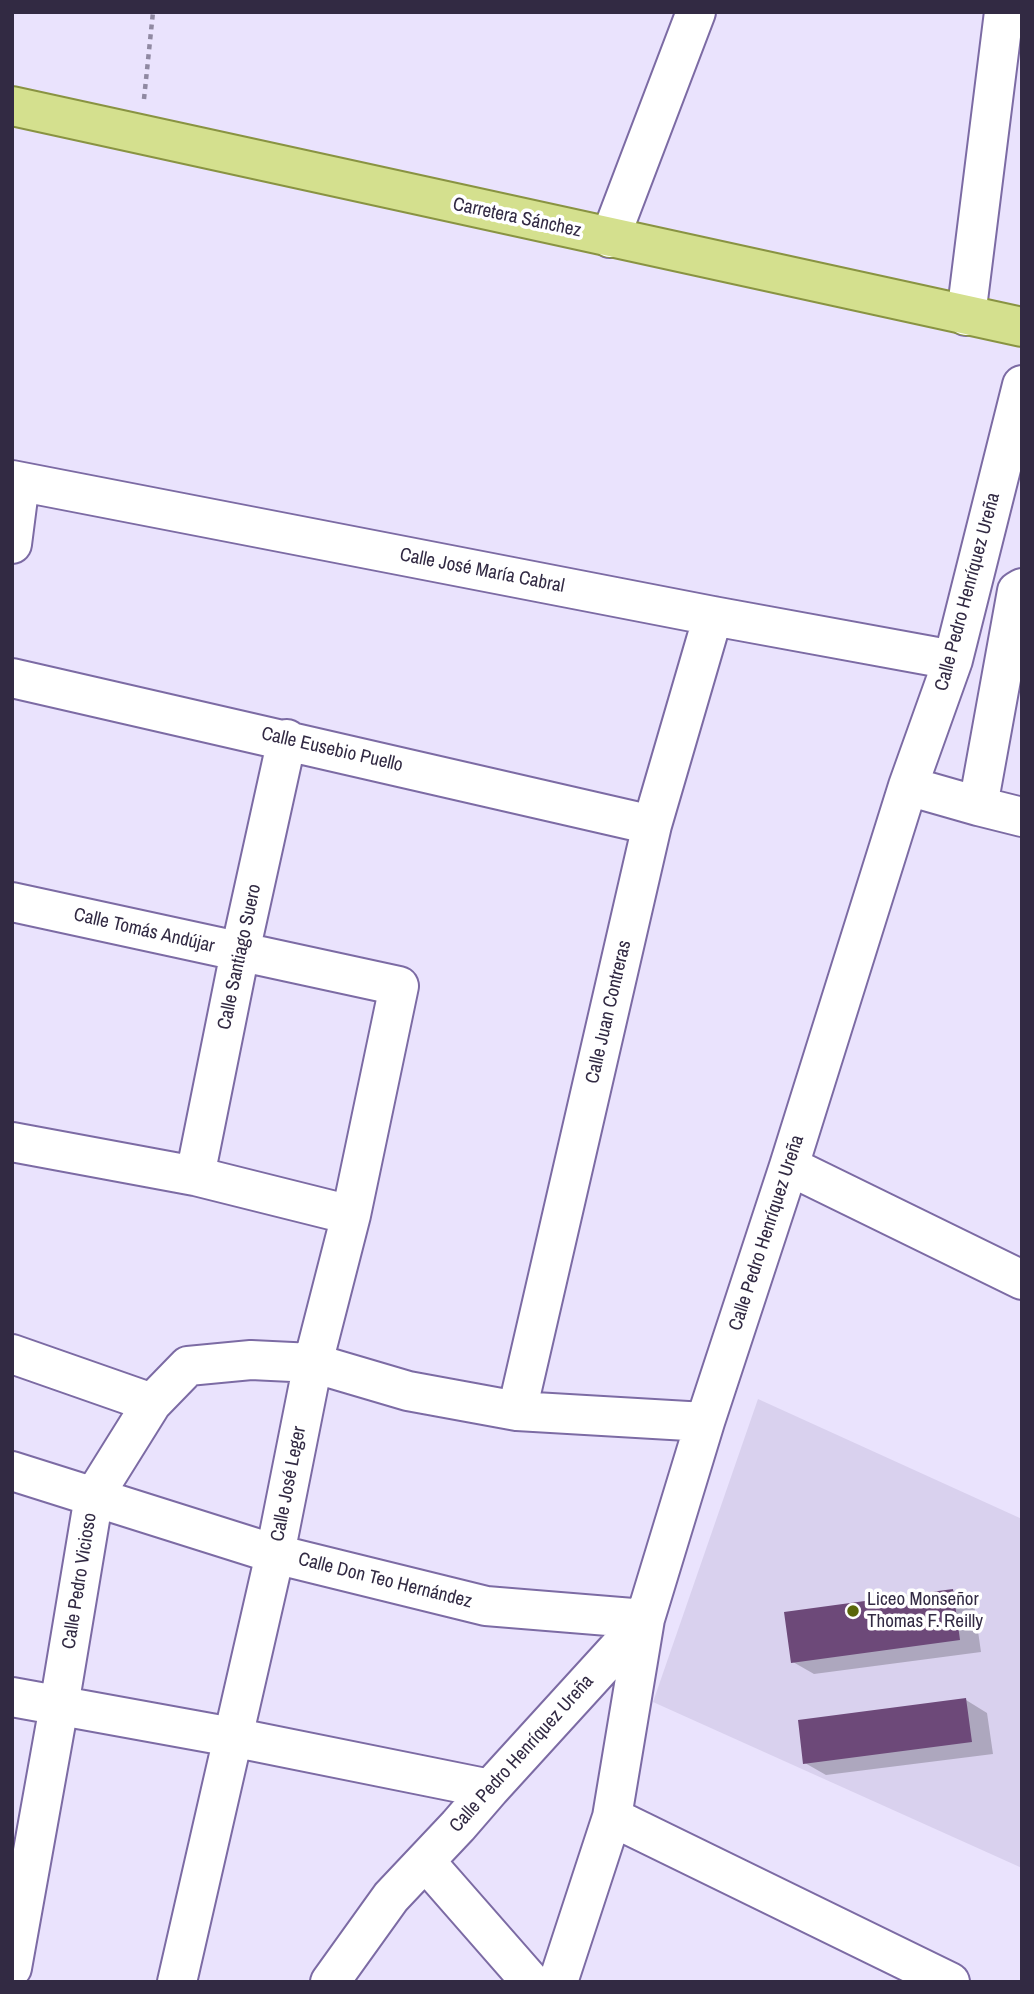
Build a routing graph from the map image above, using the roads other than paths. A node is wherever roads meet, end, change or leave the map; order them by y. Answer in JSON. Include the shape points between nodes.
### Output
{"nodes":[{"id":1,"x":696,"y":12,"type":"edge"},
{"id":2,"x":1004,"y":12,"type":"edge"},
{"id":3,"x":12,"y":106,"type":"edge"},
{"id":4,"x":610,"y":238,"type":"junction"},
{"id":5,"x":967,"y":316,"type":"junction"},
{"id":6,"x":1022,"y":327,"type":"edge"},
{"id":7,"x":1022,"y":384,"type":"edge"},
{"id":8,"x":16,"y":481,"type":"edge"},
{"id":9,"x":12,"y":544,"type":"edge"},
{"id":10,"x":1022,"y":588,"type":"edge"},
{"id":11,"x":713,"y":616,"type":"junction"},
{"id":12,"x":953,"y":660,"type":"junction"},
{"id":13,"x":12,"y":678,"type":"edge"},
{"id":14,"x":287,"y":739,"type":"junction"},
{"id":15,"x":908,"y":786,"type":"junction"},
{"id":16,"x":978,"y":806,"type":"junction"},
{"id":17,"x":1022,"y":817,"type":"edge"},
{"id":18,"x":652,"y":825,"type":"junction"},
{"id":19,"x":12,"y":902,"type":"edge"},
{"id":20,"x":240,"y":952,"type":"junction"},
{"id":21,"x":399,"y":986,"type":"joint"},
{"id":22,"x":12,"y":1142,"type":"edge"},
{"id":23,"x":789,"y":1166,"type":"junction"},
{"id":24,"x":195,"y":1176,"type":"junction"},
{"id":25,"x":351,"y":1215,"type":"junction"},
{"id":26,"x":1022,"y":1280,"type":"edge"},
{"id":27,"x":12,"y":1354,"type":"edge"},
{"id":28,"x":313,"y":1363,"type":"junction"},
{"id":29,"x":152,"y":1403,"type":"junction"},
{"id":30,"x":517,"y":1411,"type":"junction"},
{"id":31,"x":705,"y":1422,"type":"junction"},
{"id":32,"x":12,"y":1471,"type":"edge"},
{"id":33,"x":94,"y":1496,"type":"junction"},
{"id":34,"x":275,"y":1554,"type":"junction"},
{"id":35,"x":645,"y":1619,"type":"junction"},
{"id":36,"x":12,"y":1697,"type":"edge"},
{"id":37,"x":59,"y":1706,"type":"junction"},
{"id":38,"x":232,"y":1737,"type":"junction"},
{"id":39,"x":489,"y":1789,"type":"junction"},
{"id":40,"x":612,"y":1817,"type":"junction"},
{"id":41,"x":425,"y":1861,"type":"junction"},
{"id":42,"x":12,"y":1968,"type":"edge"},
{"id":43,"x":177,"y":1982,"type":"edge"},
{"id":44,"x":330,"y":1982,"type":"edge"},
{"id":45,"x":531,"y":1982,"type":"edge"},
{"id":46,"x":558,"y":1982,"type":"edge"},
{"id":47,"x":950,"y":1982,"type":"edge"}],
"edges":[{"from":1,"to":4,"type":"street"},
{"from":2,"to":5,"type":"street"},
{"from":3,"to":4,"type":"main road","name":"Carretera Sánchez"},
{"from":4,"to":5,"type":"main road","name":"Carretera Sánchez"},
{"from":5,"to":6,"type":"main road","name":"Carretera Sánchez"},
{"from":7,"to":12,"type":"street","name":"Calle Pedro Henríquez Ureña"},
{"from":8,"to":9,"type":"street"},
{"from":8,"to":11,"type":"street","name":"Calle José María Cabral"},
{"from":10,"to":16,"type":"street","via":[[1017,591]]},
{"from":11,"to":12,"type":"street","name":"Calle José María Cabral"},
{"from":11,"to":18,"type":"street","name":"Calle Juan Contreras"},
{"from":12,"to":15,"type":"street","name":"Calle Pedro Henríquez Ureña"},
{"from":13,"to":14,"type":"street","name":"Calle Eusebio Puello"},
{"from":14,"to":18,"type":"street","name":"Calle Eusebio Puello"},
{"from":14,"to":20,"type":"street","name":"Calle Santiago Suero"},
{"from":15,"to":16,"type":"street"},
{"from":15,"to":23,"type":"street","name":"Calle Pedro Henríquez Ureña"},
{"from":16,"to":17,"type":"street"},
{"from":18,"to":30,"type":"street","name":"Calle Juan Contreras"},
{"from":19,"to":20,"type":"street","name":"Calle Tomás Andújar"},
{"from":20,"to":21,"type":"street","name":"Calle Tomás Andújar"},
{"from":20,"to":24,"type":"street","name":"Calle Santiago Suero"},
{"from":21,"to":25,"type":"street","name":"Calle José Leger"},
{"from":22,"to":24,"type":"street"},
{"from":23,"to":26,"type":"street"},
{"from":23,"to":31,"type":"street","name":"Calle Pedro Henríquez Ureña"},
{"from":24,"to":25,"type":"street"},
{"from":25,"to":28,"type":"street","name":"Calle José Leger"},
{"from":27,"to":29,"type":"street"},
{"from":28,"to":29,"type":"street","name":"Calle Pedro Vicioso","via":[[251,1360],[188,1366]]},
{"from":28,"to":30,"type":"street","name":"Calle Pedro Vicioso","via":[[408,1391]]},
{"from":28,"to":34,"type":"street","name":"Calle José Leger"},
{"from":29,"to":33,"type":"street","name":"Calle Pedro Vicioso"},
{"from":30,"to":31,"type":"street","name":"Calle Pedro Vicioso"},
{"from":31,"to":35,"type":"street","name":"Calle Pedro Henríquez Ureña"},
{"from":32,"to":33,"type":"street","name":"Calle Don Teo Hernández"},
{"from":33,"to":34,"type":"street","name":"Calle Don Teo Hernández"},
{"from":33,"to":37,"type":"street","name":"Calle Pedro Vicioso"},
{"from":34,"to":35,"type":"street","name":"Calle Don Teo Hernández","via":[[486,1606]]},
{"from":34,"to":38,"type":"street","name":"Calle José Leger"},
{"from":35,"to":39,"type":"street","name":"Calle Pedro Henríquez Ureña"},
{"from":35,"to":40,"type":"street"},
{"from":36,"to":37,"type":"street"},
{"from":37,"to":38,"type":"street"},
{"from":37,"to":42,"type":"street","name":"Calle Pedro Vicioso"},
{"from":38,"to":39,"type":"street"},
{"from":38,"to":43,"type":"street","name":"Calle José Leger"},
{"from":39,"to":41,"type":"street","name":"Calle Pedro Henríquez Ureña"},
{"from":40,"to":46,"type":"street"},
{"from":40,"to":47,"type":"street"},
{"from":41,"to":44,"type":"street","name":"Calle Pedro Henríquez Ureña","via":[[391,1897]]},
{"from":41,"to":45,"type":"street"}]}
